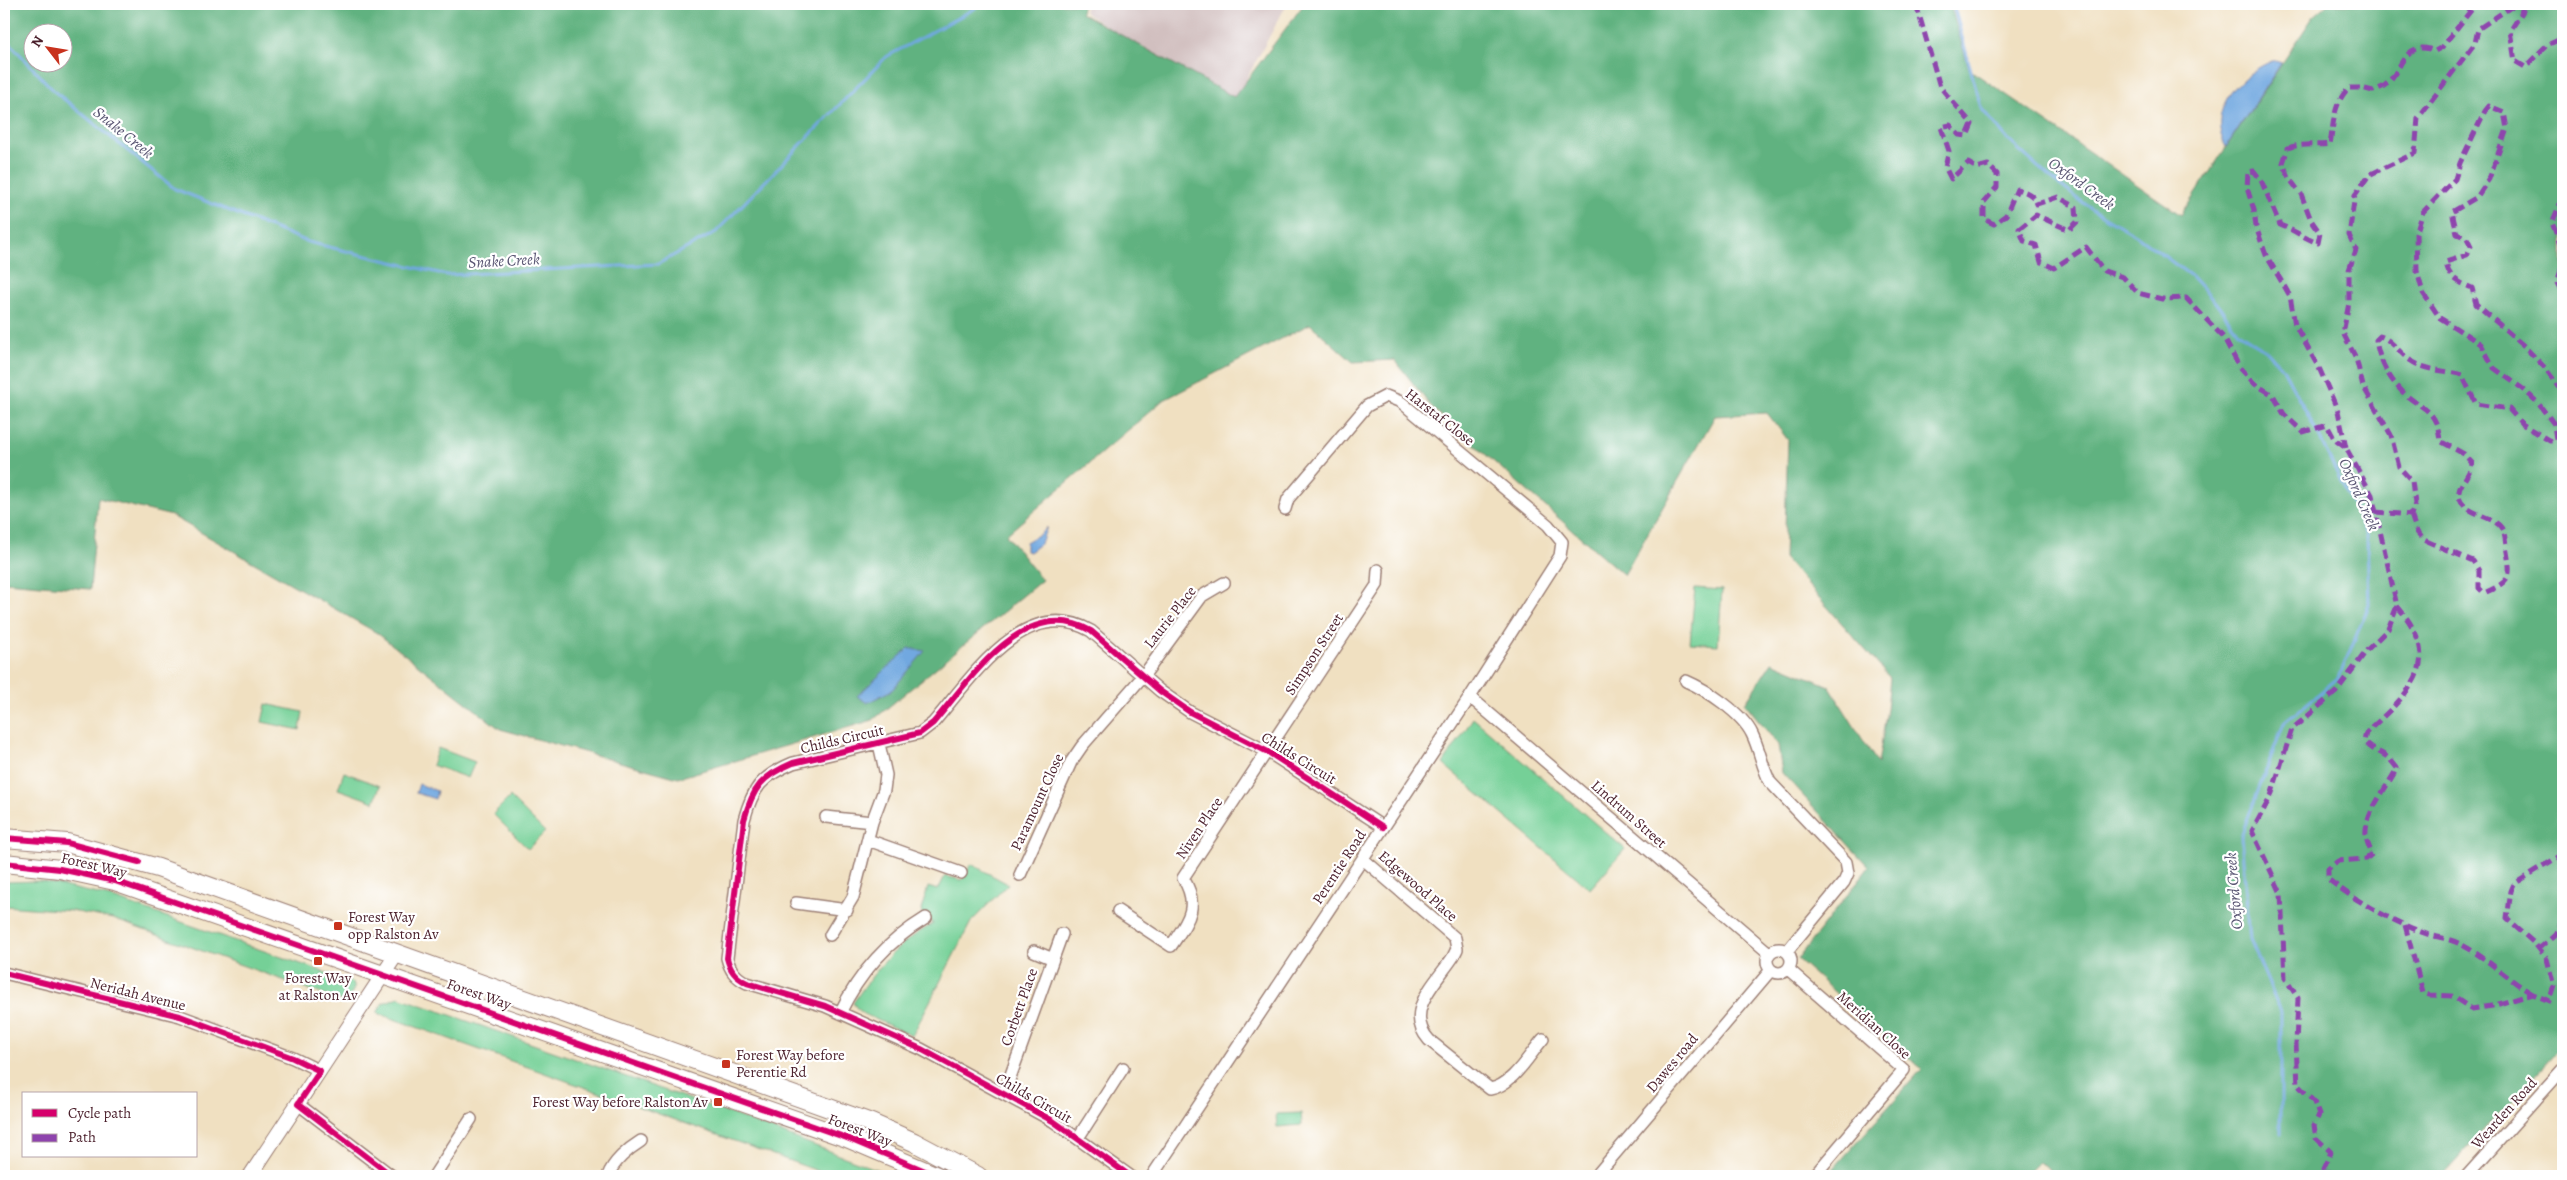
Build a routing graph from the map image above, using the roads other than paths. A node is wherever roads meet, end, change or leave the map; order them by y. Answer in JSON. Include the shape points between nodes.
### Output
{"nodes":[{"id":1,"x":1285,"y":509,"type":"dead end"},
{"id":2,"x":1563,"y":547,"type":"joint"},
{"id":3,"x":1378,"y":570,"type":"dead end"},
{"id":4,"x":1224,"y":583,"type":"dead end"},
{"id":5,"x":1144,"y":675,"type":"junction"},
{"id":6,"x":1686,"y":681,"type":"dead end"},
{"id":7,"x":1470,"y":697,"type":"junction"},
{"id":8,"x":879,"y":744,"type":"junction"},
{"id":9,"x":1268,"y":752,"type":"junction"},
{"id":10,"x":826,"y":817,"type":"dead end"},
{"id":11,"x":872,"y":822,"type":"junction"},
{"id":12,"x":1383,"y":827,"type":"junction"},
{"id":13,"x":4,"y":838,"type":"edge"},
{"id":14,"x":868,"y":840,"type":"junction"},
{"id":15,"x":1363,"y":858,"type":"junction"},
{"id":16,"x":4,"y":863,"type":"edge"},
{"id":17,"x":961,"y":873,"type":"dead end"},
{"id":18,"x":1020,"y":875,"type":"dead end"},
{"id":19,"x":796,"y":903,"type":"dead end"},
{"id":20,"x":847,"y":910,"type":"junction"},
{"id":21,"x":1118,"y":911,"type":"dead end"},
{"id":22,"x":926,"y":918,"type":"dead end"},
{"id":23,"x":1062,"y":934,"type":"dead end"},
{"id":24,"x":830,"y":935,"type":"dead end"},
{"id":25,"x":1034,"y":951,"type":"dead end"},
{"id":26,"x":1788,"y":952,"type":"junction"},
{"id":27,"x":1769,"y":953,"type":"junction"},
{"id":28,"x":396,"y":955,"type":"junction"},
{"id":29,"x":1053,"y":959,"type":"junction"},
{"id":30,"x":1788,"y":969,"type":"junction"},
{"id":31,"x":1771,"y":970,"type":"junction"},
{"id":32,"x":4,"y":973,"type":"edge"},
{"id":33,"x":384,"y":974,"type":"junction"},
{"id":34,"x":840,"y":1013,"type":"junction"},
{"id":35,"x":1543,"y":1039,"type":"dead end"},
{"id":36,"x":1123,"y":1068,"type":"dead end"},
{"id":37,"x":2563,"y":1069,"type":"edge"},
{"id":38,"x":320,"y":1071,"type":"junction"},
{"id":39,"x":1004,"y":1094,"type":"junction"},
{"id":40,"x":298,"y":1104,"type":"junction"},
{"id":41,"x":471,"y":1119,"type":"dead end"},
{"id":42,"x":1078,"y":1138,"type":"junction"},
{"id":43,"x":641,"y":1141,"type":"dead end"},
{"id":44,"x":250,"y":1176,"type":"edge"},
{"id":45,"x":392,"y":1176,"type":"edge"},
{"id":46,"x":434,"y":1176,"type":"edge"},
{"id":47,"x":608,"y":1176,"type":"edge"},
{"id":48,"x":937,"y":1176,"type":"edge"},
{"id":49,"x":978,"y":1176,"type":"edge"},
{"id":50,"x":1130,"y":1176,"type":"edge"},
{"id":51,"x":1152,"y":1176,"type":"edge"},
{"id":52,"x":1596,"y":1176,"type":"edge"},
{"id":53,"x":1814,"y":1176,"type":"edge"},
{"id":54,"x":2467,"y":1176,"type":"edge"}],
"edges":[{"from":1,"to":2,"type":"street","name":"Harstaf Close","via":[[1288,499],[1368,406],[1386,396],[1401,402],[1528,507],[1560,536]]},
{"from":2,"to":7,"type":"street","name":"Perentie Road"},
{"from":3,"to":9,"type":"street","name":"Simpson Street","via":[[1377,586]]},
{"from":4,"to":5,"type":"street","name":"Laurie Place","via":[[1202,596]]},
{"from":5,"to":8,"type":"street","name":"Childs Circuit","via":[[1078,623],[1044,624],[1006,640],[920,733]]},
{"from":5,"to":9,"type":"street","name":"Childs Circuit","via":[[1190,712]]},
{"from":5,"to":18,"type":"street","name":"Paramount Close","via":[[1072,762]]},
{"from":6,"to":26,"type":"street","via":[[1705,690],[1742,721],[1752,733],[1770,782],[1846,862],[1848,873],[1844,882]]},
{"from":7,"to":12,"type":"street","name":"Perentie Road"},
{"from":7,"to":27,"type":"street","name":"Lindrum Street"},
{"from":8,"to":11,"type":"street","via":[[886,775]]},
{"from":8,"to":34,"type":"street","name":"Childs Circuit","via":[[793,763],[777,770],[758,785],[744,820],[727,958],[730,969],[747,983]]},
{"from":9,"to":12,"type":"street","name":"Childs Circuit"},
{"from":9,"to":21,"type":"street","name":"Niven Place","via":[[1184,878],[1191,891],[1192,915],[1171,946]]},
{"from":10,"to":11,"type":"street"},
{"from":11,"to":14,"type":"street"},
{"from":12,"to":15,"type":"street","name":"Perentie Road"},
{"from":13,"to":28,"type":"main road","name":"Forest Way","via":[[67,843],[119,855]]},
{"from":14,"to":17,"type":"street"},
{"from":14,"to":20,"type":"street","via":[[854,897]]},
{"from":15,"to":35,"type":"street","name":"Edgewood Place","via":[[1455,938],[1453,957],[1419,1008],[1421,1031],[1429,1040],[1490,1089],[1507,1082]]},
{"from":15,"to":51,"type":"street","name":"Perentie Road"},
{"from":16,"to":33,"type":"main road","name":"Forest Way","via":[[60,869],[115,881]]},
{"from":19,"to":20,"type":"street"},
{"from":20,"to":24,"type":"street"},
{"from":22,"to":34,"type":"street","via":[[891,943],[856,982]]},
{"from":23,"to":29,"type":"street","name":"Corbett Place"},
{"from":25,"to":29,"type":"street","name":"Corbett Place"},
{"from":26,"to":27,"type":"street","via":[[1781,949]]},
{"from":26,"to":30,"type":"street","via":[[1792,959]]},
{"from":27,"to":31,"type":"street","via":[[1767,961]]},
{"from":28,"to":33,"type":"street"},
{"from":28,"to":49,"type":"main road","name":"Forest Way","via":[[871,1123]]},
{"from":29,"to":39,"type":"street","name":"Corbett Place"},
{"from":30,"to":31,"type":"street","via":[[1778,973]]},
{"from":30,"to":53,"type":"street","name":"Meridian Close","via":[[1904,1070]]},
{"from":31,"to":52,"type":"street","name":"Dawes road"},
{"from":32,"to":38,"type":"street","name":"Neridah Avenue","via":[[180,1016]]},
{"from":33,"to":38,"type":"street"},
{"from":33,"to":48,"type":"main road","name":"Forest Way","via":[[847,1138]]},
{"from":34,"to":39,"type":"street","name":"Childs Circuit","via":[[921,1050]]},
{"from":36,"to":42,"type":"street"},
{"from":37,"to":54,"type":"street","name":"Wearden Road"},
{"from":38,"to":40,"type":"street"},
{"from":39,"to":42,"type":"street","name":"Childs Circuit"},
{"from":40,"to":44,"type":"street"},
{"from":40,"to":45,"type":"street"},
{"from":41,"to":46,"type":"street"},
{"from":42,"to":50,"type":"street","name":"Childs Circuit"},
{"from":43,"to":47,"type":"street","via":[[628,1150]]}]}
